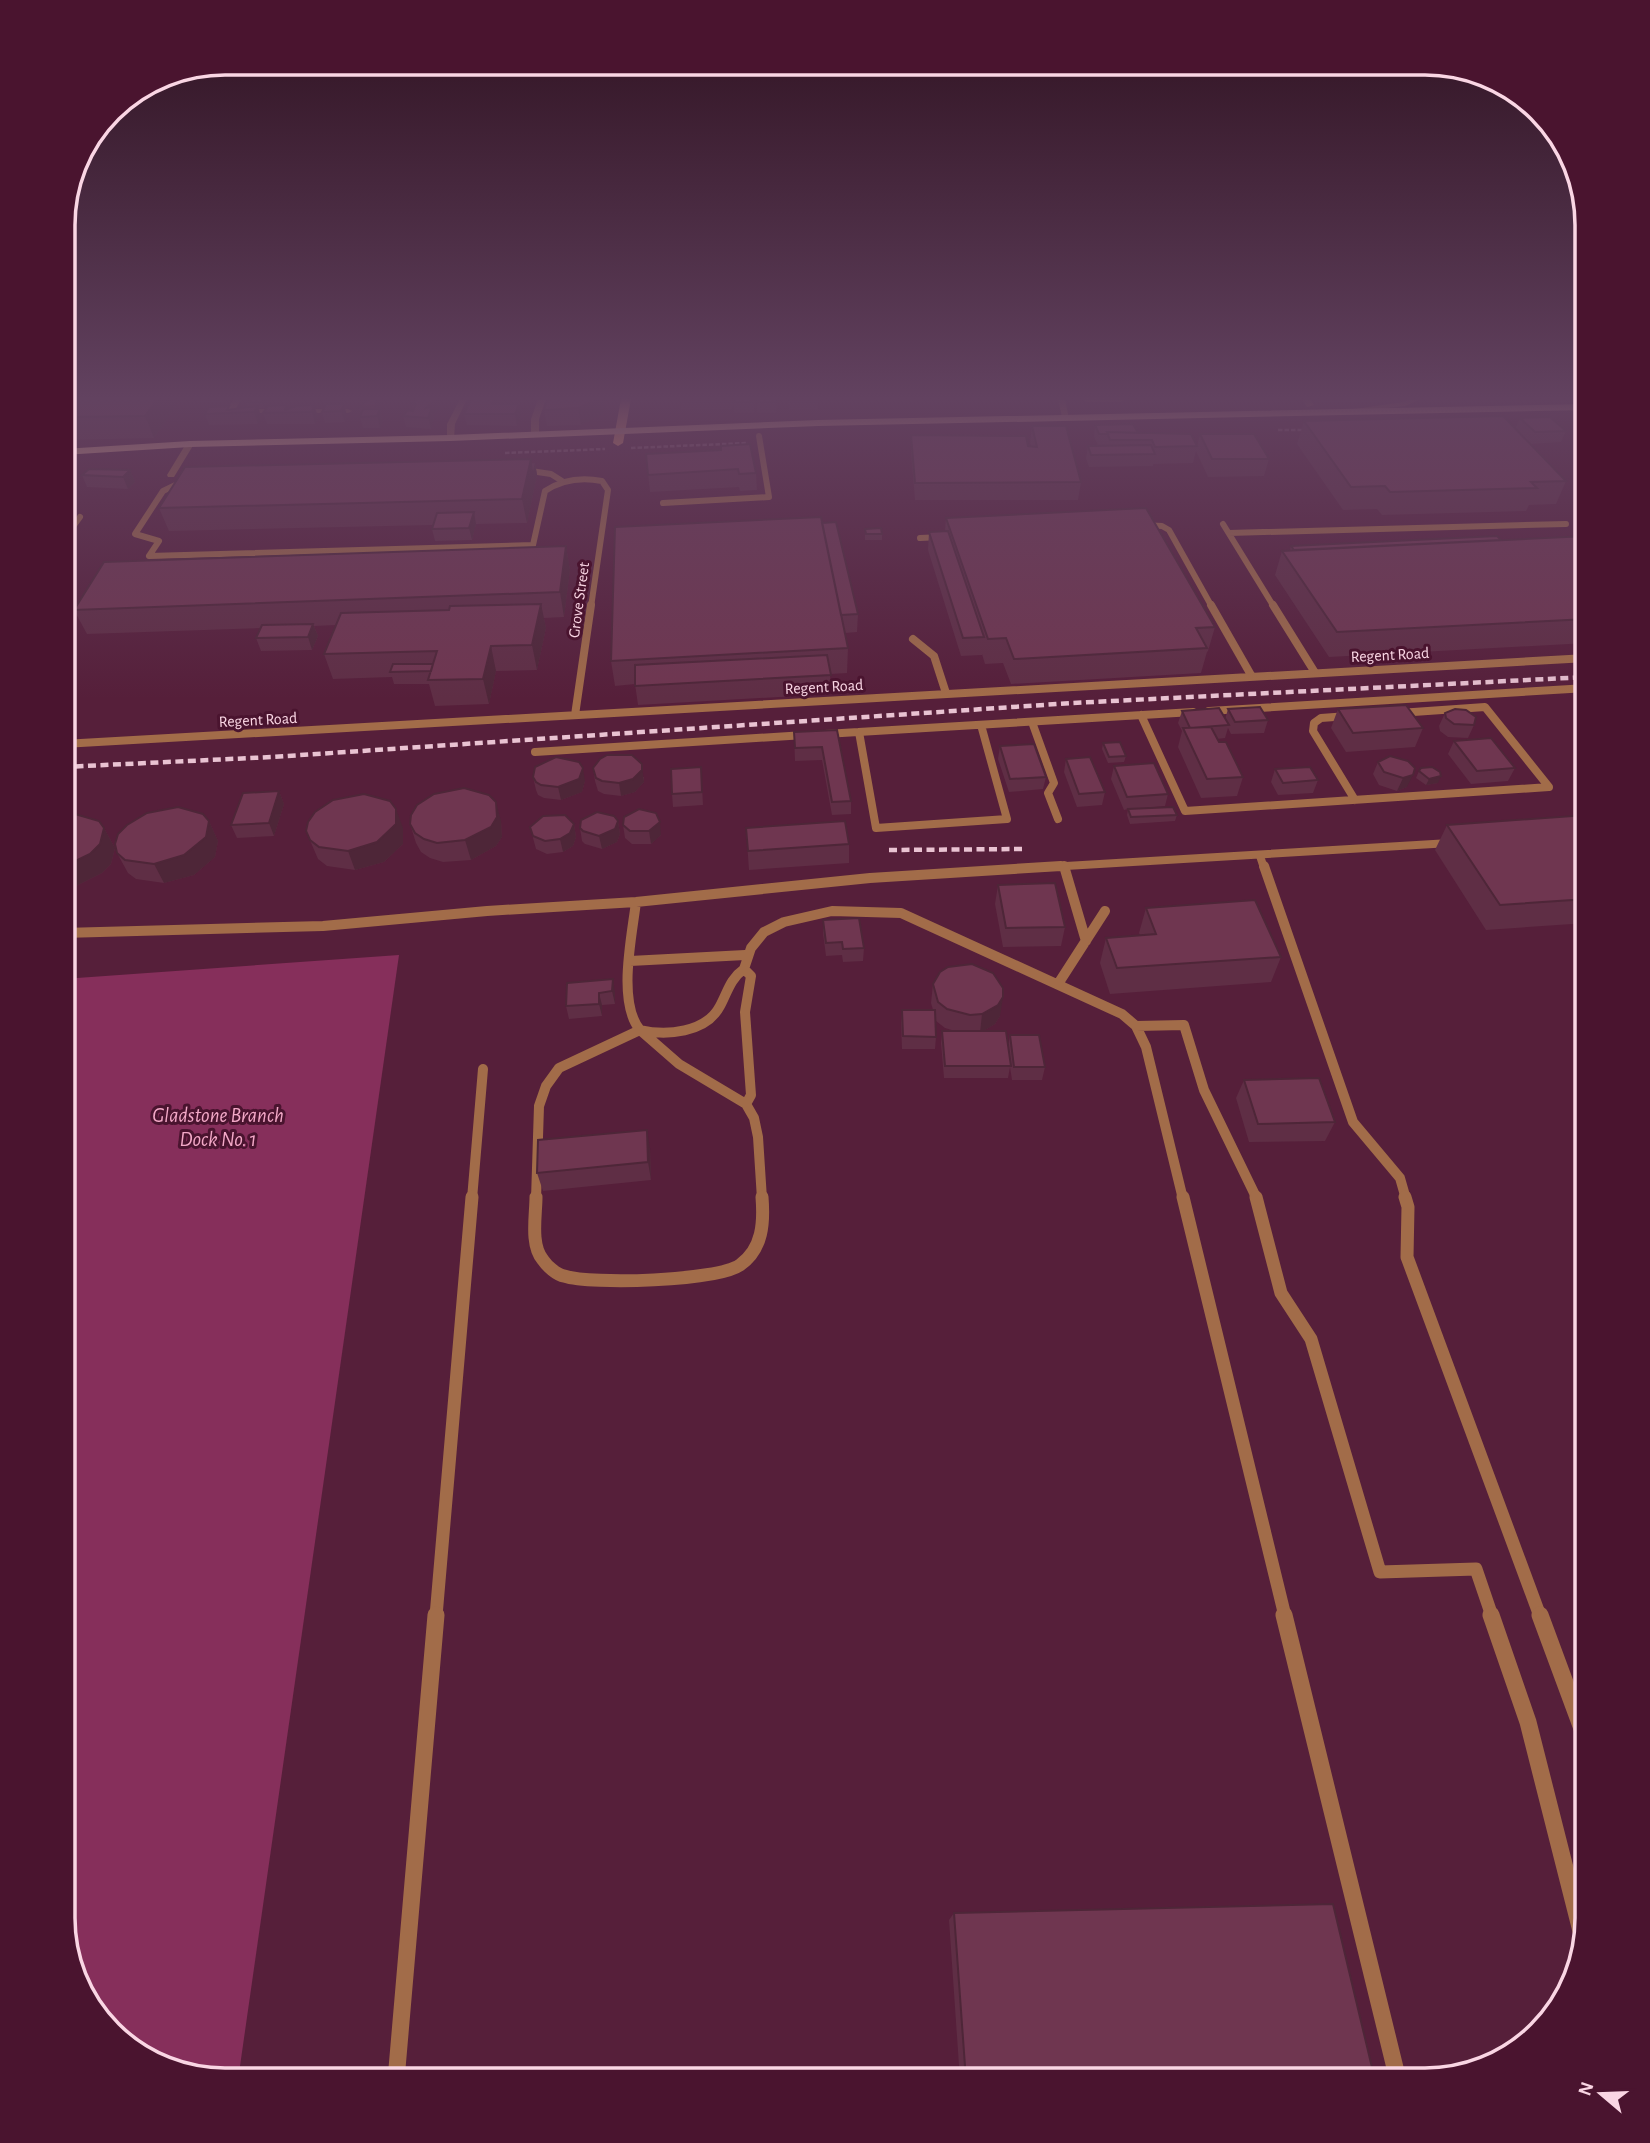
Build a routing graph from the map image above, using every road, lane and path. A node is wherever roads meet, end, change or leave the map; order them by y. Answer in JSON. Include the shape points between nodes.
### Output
{"nodes":[{"id":1,"x":158,"y":499,"type":"edge"},
{"id":2,"x":543,"y":499,"type":"edge"},
{"id":3,"x":607,"y":499,"type":"edge"},
{"id":4,"x":723,"y":499,"type":"edge"},
{"id":5,"x":663,"y":503,"type":"dead end"},
{"id":6,"x":80,"y":517,"type":"dead end"},
{"id":7,"x":76,"y":523,"type":"edge"},
{"id":8,"x":1223,"y":524,"type":"dead end"},
{"id":9,"x":1566,"y":524,"type":"dead end"},
{"id":10,"x":1137,"y":526,"type":"edge"},
{"id":11,"x":1229,"y":533,"type":"junction"},
{"id":12,"x":947,"y":537,"type":"edge"},
{"id":13,"x":920,"y":538,"type":"dead end"},
{"id":14,"x":913,"y":639,"type":"dead end"},
{"id":15,"x":1575,"y":658,"type":"edge"},
{"id":16,"x":1314,"y":671,"type":"junction"},
{"id":17,"x":1251,"y":675,"type":"junction"},
{"id":18,"x":1575,"y":689,"type":"edge"},
{"id":19,"x":946,"y":693,"type":"junction"},
{"id":20,"x":1389,"y":713,"type":"edge"},
{"id":21,"x":575,"y":715,"type":"junction"},
{"id":22,"x":1141,"y":715,"type":"junction"},
{"id":23,"x":1362,"y":715,"type":"edge"},
{"id":24,"x":1032,"y":722,"type":"junction"},
{"id":25,"x":981,"y":725,"type":"junction"},
{"id":26,"x":859,"y":732,"type":"junction"},
{"id":27,"x":76,"y":743,"type":"edge"},
{"id":28,"x":535,"y":752,"type":"dead end"},
{"id":29,"x":1355,"y":800,"type":"junction"},
{"id":30,"x":1058,"y":819,"type":"dead end"},
{"id":31,"x":1464,"y":842,"type":"edge"},
{"id":32,"x":1260,"y":856,"type":"junction"},
{"id":33,"x":1064,"y":866,"type":"junction"},
{"id":34,"x":635,"y":902,"type":"junction"},
{"id":35,"x":1105,"y":911,"type":"dead end"},
{"id":36,"x":76,"y":933,"type":"edge"},
{"id":37,"x":1086,"y":941,"type":"junction"},
{"id":38,"x":630,"y":961,"type":"junction"},
{"id":39,"x":745,"y":962,"type":"junction"},
{"id":40,"x":1058,"y":984,"type":"junction"},
{"id":41,"x":1136,"y":1026,"type":"junction"},
{"id":42,"x":638,"y":1030,"type":"junction"},
{"id":43,"x":483,"y":1069,"type":"dead end"},
{"id":44,"x":746,"y":1104,"type":"junction"},
{"id":45,"x":1575,"y":1710,"type":"edge"},
{"id":46,"x":1575,"y":1907,"type":"edge"},
{"id":47,"x":397,"y":2068,"type":"edge"},
{"id":48,"x":1395,"y":2068,"type":"edge"}],
"edges":[{"from":1,"to":2,"type":"lane","via":[[135,534],[159,541],[149,556],[533,545]]},
{"from":3,"to":21,"type":"lane","name":"Grove Street"},
{"from":4,"to":5,"type":"lane"},
{"from":6,"to":7,"type":"lane"},
{"from":8,"to":11,"type":"lane"},
{"from":9,"to":11,"type":"lane"},
{"from":10,"to":17,"type":"lane","via":[[1169,530]]},
{"from":11,"to":16,"type":"lane"},
{"from":12,"to":13,"type":"lane"},
{"from":14,"to":19,"type":"lane","via":[[934,656]]},
{"from":15,"to":16,"type":"lane","name":"Regent Road"},
{"from":16,"to":17,"type":"lane","name":"Regent Road"},
{"from":17,"to":19,"type":"lane","name":"Regent Road"},
{"from":18,"to":22,"type":"lane"},
{"from":19,"to":21,"type":"lane","name":"Regent Road"},
{"from":20,"to":29,"type":"lane","via":[[1485,707],[1549,787]]},
{"from":21,"to":27,"type":"lane","name":"Regent Road"},
{"from":22,"to":24,"type":"lane"},
{"from":22,"to":29,"type":"lane","via":[[1185,811]]},
{"from":23,"to":29,"type":"lane","via":[[1321,718],[1313,731]]},
{"from":24,"to":25,"type":"lane"},
{"from":24,"to":30,"type":"lane","via":[[1054,783],[1048,793]]},
{"from":25,"to":26,"type":"lane"},
{"from":25,"to":26,"type":"lane","via":[[1007,819],[876,828]]},
{"from":26,"to":28,"type":"lane"},
{"from":31,"to":32,"type":"lane"},
{"from":32,"to":33,"type":"lane"},
{"from":32,"to":45,"type":"lane","via":[[1353,1122],[1400,1178],[1408,1207],[1407,1257]]},
{"from":33,"to":34,"type":"lane","via":[[870,878]]},
{"from":33,"to":37,"type":"lane"},
{"from":34,"to":36,"type":"lane","via":[[323,926]]},
{"from":34,"to":38,"type":"lane"},
{"from":35,"to":37,"type":"lane"},
{"from":37,"to":40,"type":"lane"},
{"from":38,"to":39,"type":"lane"},
{"from":38,"to":42,"type":"lane","via":[[630,1013]]},
{"from":39,"to":40,"type":"lane","via":[[753,941],[790,917],[874,910],[925,922]]},
{"from":39,"to":42,"type":"lane","via":[[719,1009],[703,1023],[658,1034]]},
{"from":39,"to":44,"type":"lane","via":[[751,976],[745,1012],[751,1095]]},
{"from":40,"to":41,"type":"lane","via":[[1122,1014]]},
{"from":41,"to":46,"type":"lane","via":[[1184,1025],[1204,1090],[1254,1189],[1281,1293],[1311,1339],[1380,1572],[1476,1569],[1528,1722]]},
{"from":41,"to":48,"type":"lane","via":[[1146,1047]]},
{"from":42,"to":44,"type":"lane","via":[[652,1045]]},
{"from":42,"to":44,"type":"lane","via":[[559,1068],[539,1106],[535,1236],[541,1259],[561,1276],[592,1281],[700,1276],[740,1265],[756,1247],[764,1224],[758,1137]]},
{"from":43,"to":47,"type":"lane"}]}
